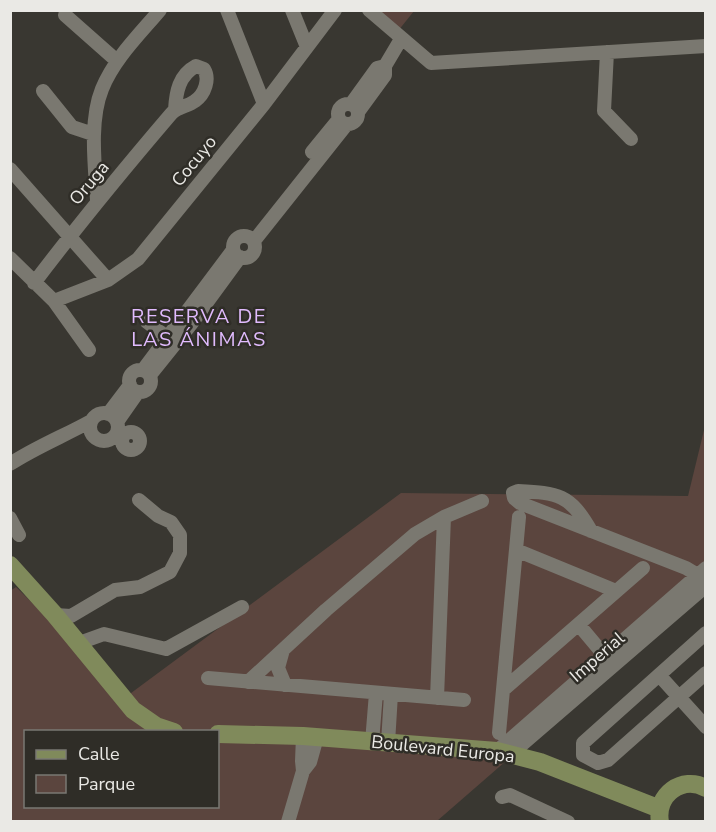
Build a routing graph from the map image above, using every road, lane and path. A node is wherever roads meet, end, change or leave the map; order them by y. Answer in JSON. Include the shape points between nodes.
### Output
{"nodes":[{"id":1,"x":160,"y":10,"type":"edge"},
{"id":2,"x":227,"y":10,"type":"edge"},
{"id":3,"x":292,"y":10,"type":"edge"},
{"id":4,"x":335,"y":10,"type":"edge"},
{"id":5,"x":369,"y":10,"type":"edge"},
{"id":6,"x":65,"y":15,"type":"dead end"},
{"id":7,"x":401,"y":39,"type":"junction"},
{"id":8,"x":705,"y":46,"type":"edge"},
{"id":9,"x":307,"y":47,"type":"junction"},
{"id":10,"x":607,"y":52,"type":"junction"},
{"id":11,"x":117,"y":61,"type":"junction"},
{"id":12,"x":43,"y":91,"type":"dead end"},
{"id":13,"x":264,"y":104,"type":"junction"},
{"id":14,"x":175,"y":110,"type":"dead end"},
{"id":15,"x":93,"y":134,"type":"junction"},
{"id":16,"x":631,"y":139,"type":"dead end"},
{"id":17,"x":10,"y":169,"type":"edge"},
{"id":18,"x":98,"y":200,"type":"junction"},
{"id":19,"x":69,"y":236,"type":"junction"},
{"id":20,"x":10,"y":258,"type":"edge"},
{"id":21,"x":108,"y":280,"type":"junction"},
{"id":22,"x":34,"y":283,"type":"junction"},
{"id":23,"x":54,"y":301,"type":"junction"},
{"id":24,"x":187,"y":321,"type":"junction"},
{"id":25,"x":147,"y":322,"type":"dead end"},
{"id":26,"x":168,"y":338,"type":"junction"},
{"id":27,"x":89,"y":350,"type":"dead end"},
{"id":28,"x":146,"y":373,"type":"junction"},
{"id":29,"x":91,"y":421,"type":"junction"},
{"id":30,"x":117,"y":426,"type":"junction"},
{"id":31,"x":96,"y":439,"type":"junction"},
{"id":32,"x":55,"y":441,"type":"junction"},
{"id":33,"x":10,"y":464,"type":"edge"},
{"id":34,"x":139,"y":500,"type":"dead end"},
{"id":35,"x":482,"y":501,"type":"dead end"},
{"id":36,"x":444,"y":517,"type":"junction"},
{"id":37,"x":519,"y":517,"type":"dead end"},
{"id":38,"x":10,"y":518,"type":"edge"},
{"id":39,"x":591,"y":531,"type":"junction"},
{"id":40,"x":18,"y":534,"type":"dead end"},
{"id":41,"x":516,"y":550,"type":"junction"},
{"id":42,"x":10,"y":565,"type":"edge"},
{"id":43,"x":643,"y":568,"type":"dead end"},
{"id":44,"x":703,"y":577,"type":"edge"},
{"id":45,"x":616,"y":591,"type":"junction"},
{"id":46,"x":242,"y":607,"type":"dead end"},
{"id":47,"x":55,"y":615,"type":"junction"},
{"id":48,"x":579,"y":625,"type":"junction"},
{"id":49,"x":705,"y":633,"type":"edge"},
{"id":50,"x":79,"y":643,"type":"junction"},
{"id":51,"x":283,"y":650,"type":"junction"},
{"id":52,"x":604,"y":656,"type":"junction"},
{"id":53,"x":615,"y":667,"type":"junction"},
{"id":54,"x":705,"y":673,"type":"edge"},
{"id":55,"x":659,"y":675,"type":"junction"},
{"id":56,"x":208,"y":678,"type":"dead end"},
{"id":57,"x":248,"y":681,"type":"junction"},
{"id":58,"x":285,"y":685,"type":"junction"},
{"id":59,"x":503,"y":690,"type":"junction"},
{"id":60,"x":376,"y":693,"type":"junction"},
{"id":61,"x":391,"y":694,"type":"junction"},
{"id":62,"x":678,"y":697,"type":"junction"},
{"id":63,"x":437,"y":698,"type":"junction"},
{"id":64,"x":464,"y":700,"type":"dead end"},
{"id":65,"x":705,"y":727,"type":"edge"},
{"id":66,"x":168,"y":730,"type":"edge"},
{"id":67,"x":219,"y":734,"type":"edge"},
{"id":68,"x":310,"y":737,"type":"junction"},
{"id":69,"x":380,"y":742,"type":"junction"},
{"id":70,"x":502,"y":746,"type":"junction"},
{"id":71,"x":704,"y":783,"type":"edge"},
{"id":72,"x":660,"y":815,"type":"edge"},
{"id":73,"x":288,"y":822,"type":"edge"},
{"id":74,"x":549,"y":822,"type":"edge"},
{"id":75,"x":568,"y":822,"type":"edge"}],
"edges":[{"from":1,"to":11,"type":"street"},
{"from":2,"to":13,"type":"street"},
{"from":3,"to":9,"type":"street"},
{"from":4,"to":9,"type":"street","name":"Cocuyo"},
{"from":5,"to":7,"type":"street"},
{"from":6,"to":11,"type":"street"},
{"from":7,"to":10,"type":"street","via":[[431,63]]},
{"from":7,"to":24,"type":"street","via":[[385,66],[377,68],[354,108],[344,104],[339,109],[343,121],[250,239],[253,252],[248,257],[237,254]]},
{"from":8,"to":10,"type":"street"},
{"from":9,"to":13,"type":"street","name":"Cocuyo"},
{"from":10,"to":16,"type":"street","via":[[604,111]]},
{"from":11,"to":15,"type":"street","via":[[101,90]]},
{"from":12,"to":15,"type":"street","via":[[72,128]]},
{"from":13,"to":21,"type":"street","name":"Cocuyo","via":[[138,259]]},
{"from":14,"to":18,"type":"street","name":"Oruga"},
{"from":15,"to":18,"type":"street"},
{"from":17,"to":19,"type":"street"},
{"from":18,"to":19,"type":"street","name":"Oruga"},
{"from":19,"to":21,"type":"street"},
{"from":19,"to":22,"type":"street","name":"Oruga"},
{"from":20,"to":22,"type":"street"},
{"from":21,"to":23,"type":"street","name":"Cocuyo"},
{"from":22,"to":23,"type":"street"},
{"from":23,"to":27,"type":"street"},
{"from":24,"to":26,"type":"street"},
{"from":24,"to":28,"type":"street"},
{"from":25,"to":26,"type":"street"},
{"from":26,"to":28,"type":"street"},
{"from":28,"to":30,"type":"street","via":[[136,370],[130,375],[134,389]]},
{"from":29,"to":30,"type":"street","via":[[98,415]]},
{"from":29,"to":31,"type":"street","via":[[90,429]]},
{"from":29,"to":32,"type":"street"},
{"from":30,"to":31,"type":"street","via":[[108,440]]},
{"from":31,"to":32,"type":"street"},
{"from":32,"to":33,"type":"street"},
{"from":34,"to":47,"type":"street","via":[[171,522],[180,535],[180,552],[170,572],[140,587],[115,590],[71,616]]},
{"from":35,"to":36,"type":"street"},
{"from":36,"to":51,"type":"street","via":[[415,534]]},
{"from":36,"to":63,"type":"street"},
{"from":37,"to":41,"type":"street"},
{"from":38,"to":40,"type":"street"},
{"from":39,"to":39,"type":"street","via":[[520,503],[513,493],[558,495],[581,514]]},
{"from":39,"to":44,"type":"street"},
{"from":41,"to":45,"type":"street"},
{"from":41,"to":59,"type":"street"},
{"from":42,"to":47,"type":"main road"},
{"from":43,"to":45,"type":"street"},
{"from":44,"to":52,"type":"street"},
{"from":44,"to":53,"type":"street","name":"Imperial"},
{"from":45,"to":48,"type":"street"},
{"from":46,"to":50,"type":"street","via":[[166,649],[104,634]]},
{"from":47,"to":50,"type":"main road"},
{"from":48,"to":52,"type":"street"},
{"from":48,"to":59,"type":"street"},
{"from":49,"to":55,"type":"street"},
{"from":50,"to":66,"type":"main road","via":[[134,710]]},
{"from":51,"to":57,"type":"street"},
{"from":51,"to":58,"type":"street","via":[[278,668]]},
{"from":52,"to":53,"type":"street"},
{"from":52,"to":70,"type":"street"},
{"from":53,"to":70,"type":"street","name":"Imperial"},
{"from":54,"to":62,"type":"street"},
{"from":55,"to":62,"type":"street"},
{"from":55,"to":62,"type":"street","via":[[582,743],[583,755],[598,763],[608,760]]},
{"from":56,"to":57,"type":"street"},
{"from":57,"to":58,"type":"street"},
{"from":58,"to":60,"type":"street"},
{"from":59,"to":70,"type":"street"},
{"from":60,"to":61,"type":"street"},
{"from":60,"to":69,"type":"street"},
{"from":61,"to":63,"type":"street"},
{"from":61,"to":69,"type":"street"},
{"from":62,"to":65,"type":"street"},
{"from":63,"to":64,"type":"street"},
{"from":67,"to":68,"type":"main road","name":"Boulevard Europa"},
{"from":68,"to":69,"type":"main road","name":"Boulevard Europa"},
{"from":68,"to":73,"type":"street"},
{"from":69,"to":70,"type":"main road","name":"Boulevard Europa"},
{"from":70,"to":72,"type":"main road","name":"Boulevard Europa"},
{"from":71,"to":72,"type":"main road","via":[[679,785],[670,791],[663,799]]},
{"from":74,"to":75,"type":"street","via":[[506,803],[502,797],[510,795]]}]}
